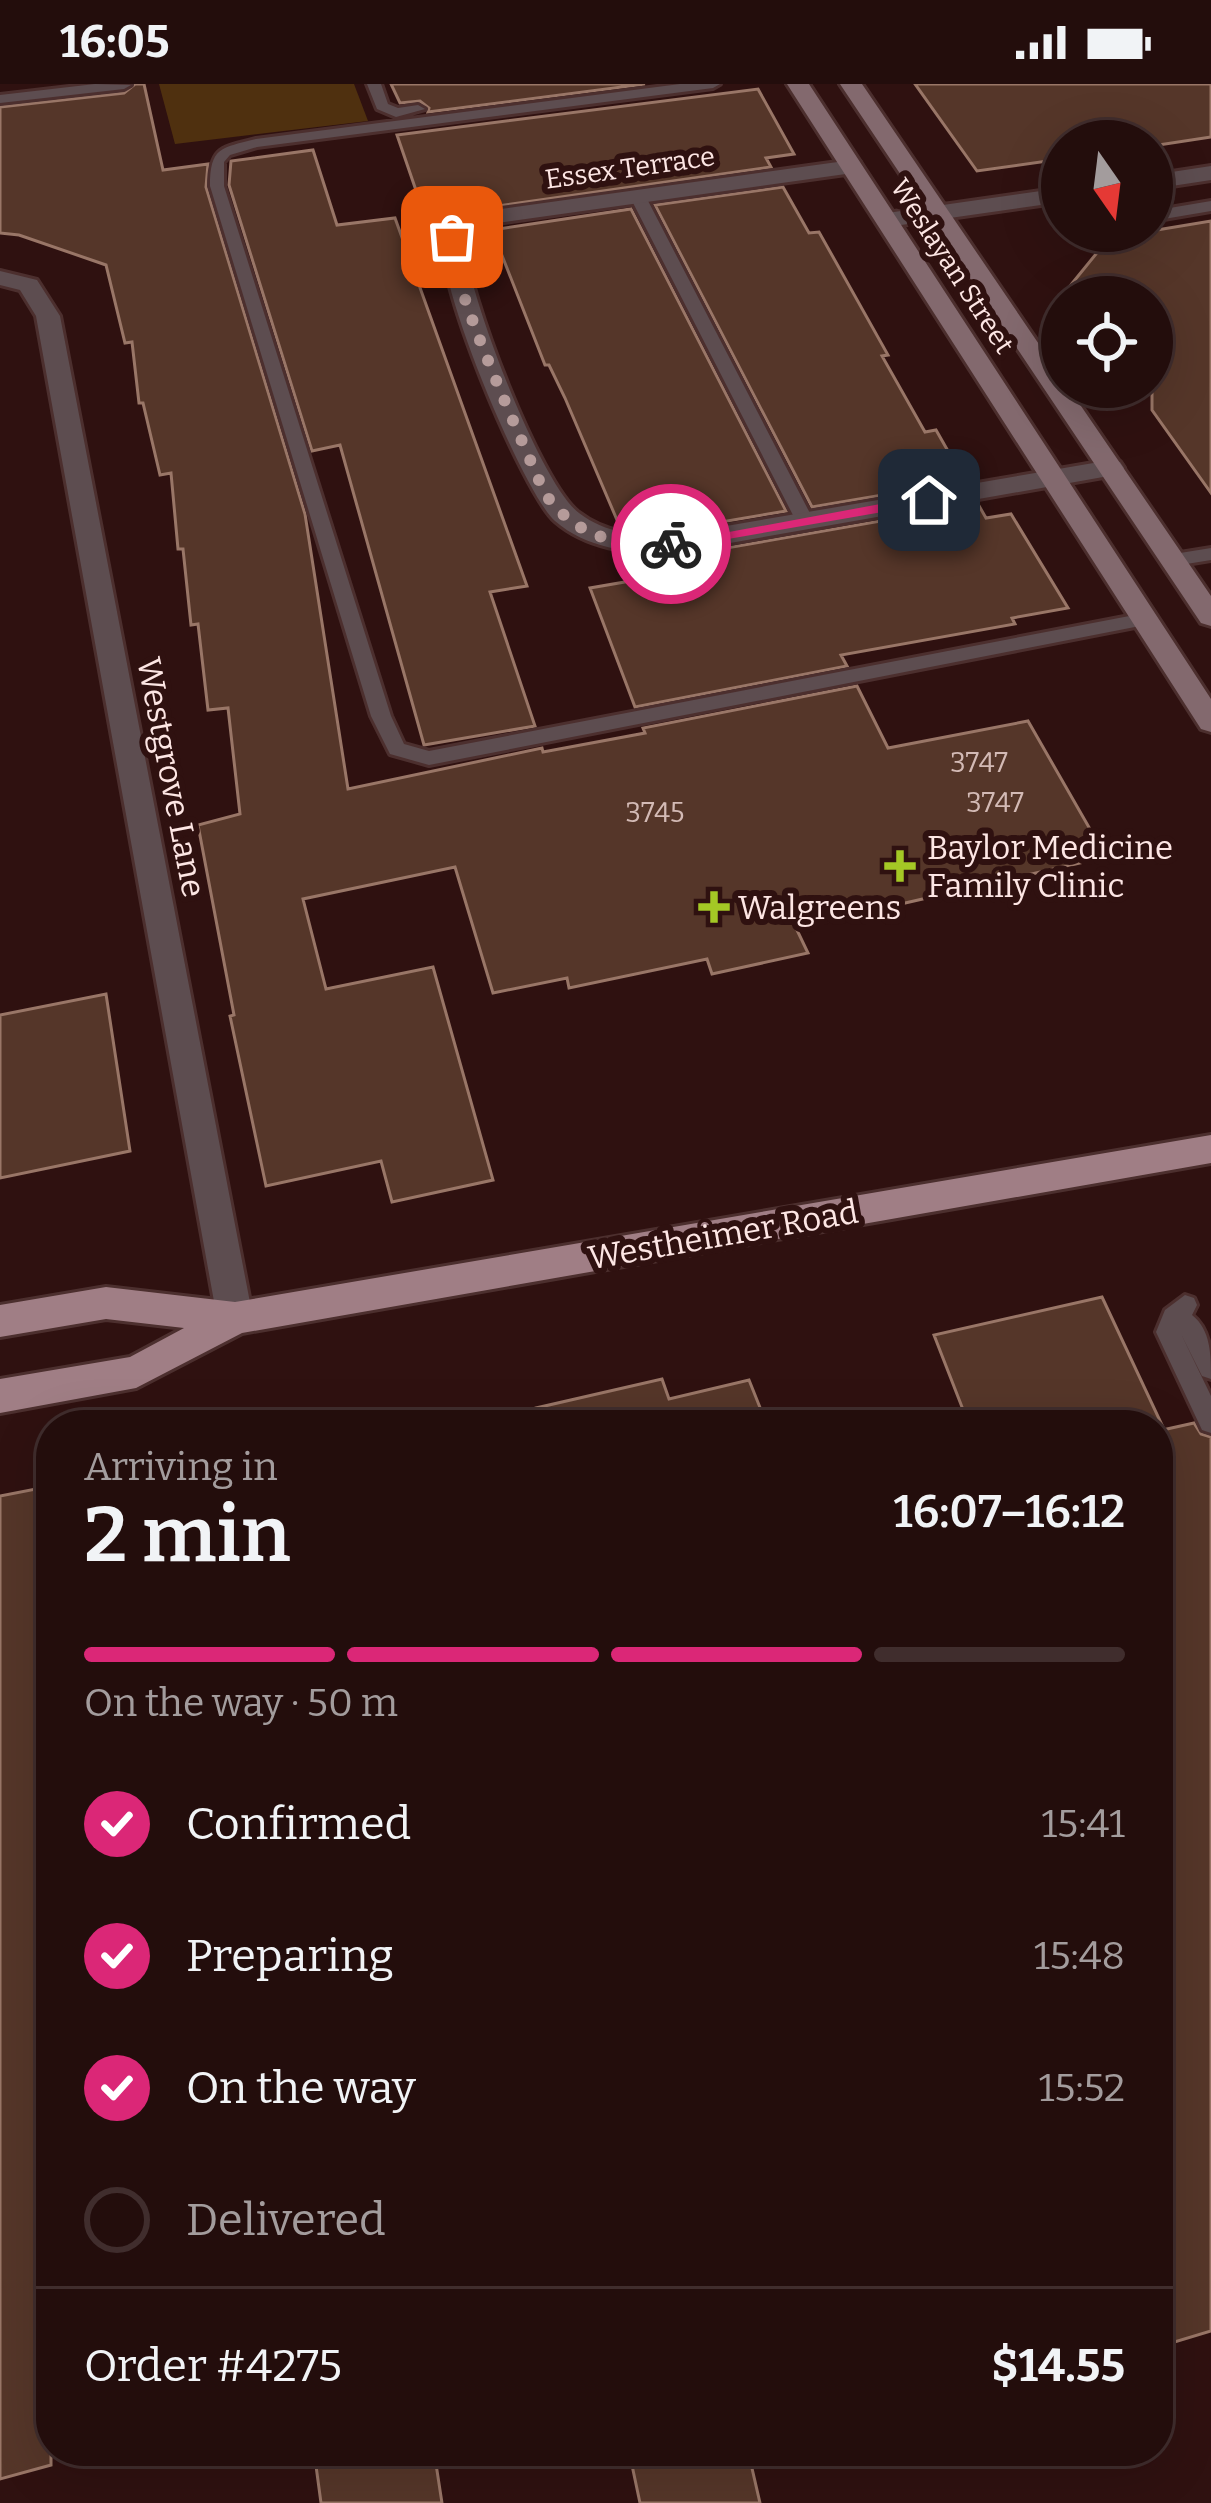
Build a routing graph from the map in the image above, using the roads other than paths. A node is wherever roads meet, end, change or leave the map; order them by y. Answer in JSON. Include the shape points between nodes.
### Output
{"nodes":[{"id":1,"x":374,"y":84,"type":"edge"},
{"id":2,"x":593,"y":84,"type":"edge"},
{"id":3,"x":713,"y":84,"type":"edge"},
{"id":4,"x":798,"y":84,"type":"edge"},
{"id":5,"x":850,"y":84,"type":"edge"},
{"id":6,"x":124,"y":85,"type":"edge"},
{"id":7,"x":47,"y":89,"type":"edge"},
{"id":8,"x":0,"y":99,"type":"edge"},
{"id":9,"x":852,"y":167,"type":"junction"},
{"id":10,"x":1209,"y":176,"type":"edge"},
{"id":11,"x":1173,"y":180,"type":"edge"},
{"id":12,"x":638,"y":197,"type":"junction"},
{"id":13,"x":1041,"y":201,"type":"edge"},
{"id":14,"x":1211,"y":206,"type":"edge"},
{"id":15,"x":1173,"y":212,"type":"edge"},
{"id":16,"x":938,"y":213,"type":"junction"},
{"id":17,"x":886,"y":220,"type":"junction"},
{"id":18,"x":0,"y":278,"type":"edge"},
{"id":19,"x":1112,"y":468,"type":"junction"},
{"id":20,"x":1054,"y":478,"type":"junction"},
{"id":21,"x":805,"y":521,"type":"junction"},
{"id":22,"x":1211,"y":554,"type":"edge"},
{"id":23,"x":1174,"y":560,"type":"junction"},
{"id":24,"x":1211,"y":617,"type":"edge"},
{"id":25,"x":1145,"y":619,"type":"junction"},
{"id":26,"x":1211,"y":722,"type":"edge"},
{"id":27,"x":1211,"y":1149,"type":"edge"},
{"id":28,"x":235,"y":1318,"type":"junction"},
{"id":29,"x":0,"y":1321,"type":"edge"},
{"id":30,"x":1211,"y":1368,"type":"edge"},
{"id":31,"x":0,"y":1396,"type":"edge"},
{"id":32,"x":1211,"y":1422,"type":"edge"}],
"edges":[{"from":1,"to":2,"type":"lane","via":[[382,106],[396,112]]},
{"from":3,"to":25,"type":"lane","via":[[256,143],[217,161],[217,186],[397,749],[429,758]]},
{"from":4,"to":9,"type":"main road","name":"Weslayan Street"},
{"from":5,"to":16,"type":"main road","name":"Weslayan Street"},
{"from":6,"to":7,"type":"lane"},
{"from":7,"to":8,"type":"lane"},
{"from":9,"to":12,"type":"street","name":"Essex Terrace"},
{"from":9,"to":17,"type":"main road","name":"Weslayan Street"},
{"from":10,"to":11,"type":"street"},
{"from":12,"to":21,"type":"lane"},
{"from":12,"to":21,"type":"street","name":"Essex Terrace","via":[[478,220],[458,231],[449,252],[544,492],[578,527],[619,542],[668,545]]},
{"from":13,"to":16,"type":"street"},
{"from":14,"to":15,"type":"lane"},
{"from":16,"to":17,"type":"street"},
{"from":16,"to":19,"type":"main road","name":"Weslayan Street"},
{"from":17,"to":20,"type":"main road","name":"Weslayan Street"},
{"from":18,"to":28,"type":"street","name":"Westgrove Lane","via":[[29,285],[48,316]]},
{"from":19,"to":20,"type":"street"},
{"from":19,"to":23,"type":"main road","name":"Weslayan Street"},
{"from":20,"to":21,"type":"street"},
{"from":20,"to":25,"type":"main road","name":"Weslayan Street"},
{"from":22,"to":23,"type":"lane"},
{"from":23,"to":24,"type":"main road","name":"Weslayan Street"},
{"from":25,"to":26,"type":"main road","name":"Weslayan Street"},
{"from":27,"to":28,"type":"main road","name":"Westheimer Road"},
{"from":28,"to":29,"type":"main road","name":"Westheimer Road","via":[[106,1303]]},
{"from":28,"to":31,"type":"main road","name":"Westheimer Road","via":[[136,1372]]},
{"from":30,"to":32,"type":"lane","via":[[1179,1311],[1168,1332]]}]}
